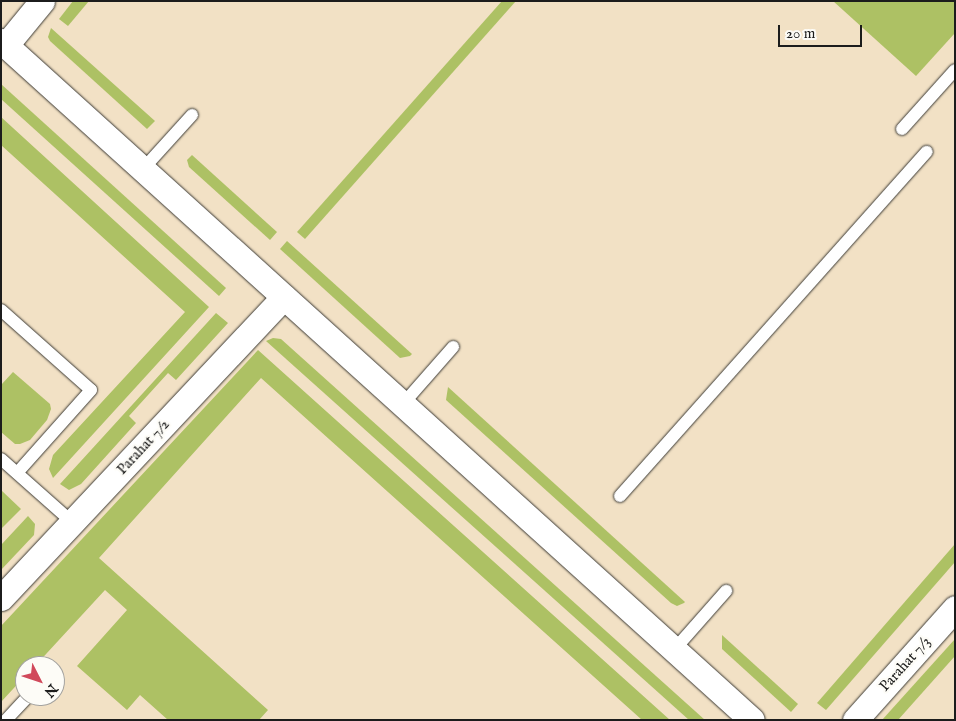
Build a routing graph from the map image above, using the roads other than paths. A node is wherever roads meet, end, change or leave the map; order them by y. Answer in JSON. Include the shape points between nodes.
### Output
{"nodes":[{"id":1,"x":42,"y":1,"type":"edge"},
{"id":2,"x":4,"y":43,"type":"edge"},
{"id":3,"x":955,"y":70,"type":"edge"},
{"id":4,"x":192,"y":115,"type":"dead end"},
{"id":5,"x":902,"y":129,"type":"dead end"},
{"id":6,"x":927,"y":152,"type":"dead end"},
{"id":7,"x":143,"y":169,"type":"junction"},
{"id":8,"x":284,"y":297,"type":"junction"},
{"id":9,"x":1,"y":310,"type":"edge"},
{"id":10,"x":454,"y":347,"type":"dead end"},
{"id":11,"x":403,"y":404,"type":"junction"},
{"id":12,"x":1,"y":459,"type":"edge"},
{"id":13,"x":18,"y":473,"type":"junction"},
{"id":14,"x":620,"y":496,"type":"dead end"},
{"id":15,"x":72,"y":522,"type":"junction"},
{"id":16,"x":726,"y":591,"type":"dead end"},
{"id":17,"x":1,"y":598,"type":"edge"},
{"id":18,"x":955,"y":608,"type":"edge"},
{"id":19,"x":674,"y":650,"type":"junction"},
{"id":20,"x":19,"y":706,"type":"edge"},
{"id":21,"x":6,"y":720,"type":"edge"},
{"id":22,"x":752,"y":720,"type":"edge"},
{"id":23,"x":855,"y":720,"type":"edge"}],
"edges":[{"from":1,"to":2,"type":"street"},
{"from":2,"to":7,"type":"street"},
{"from":3,"to":5,"type":"lane"},
{"from":4,"to":7,"type":"lane"},
{"from":6,"to":14,"type":"lane"},
{"from":7,"to":8,"type":"street"},
{"from":8,"to":11,"type":"street"},
{"from":8,"to":15,"type":"street","name":"Parahat 7/2"},
{"from":9,"to":13,"type":"lane","via":[[91,390]]},
{"from":10,"to":11,"type":"lane"},
{"from":11,"to":19,"type":"street"},
{"from":12,"to":13,"type":"lane"},
{"from":13,"to":15,"type":"lane"},
{"from":15,"to":17,"type":"street","name":"Parahat 7/2"},
{"from":16,"to":19,"type":"lane"},
{"from":18,"to":23,"type":"street","name":"Parahat 7/3"},
{"from":19,"to":22,"type":"street"},
{"from":20,"to":21,"type":"lane"}]}
